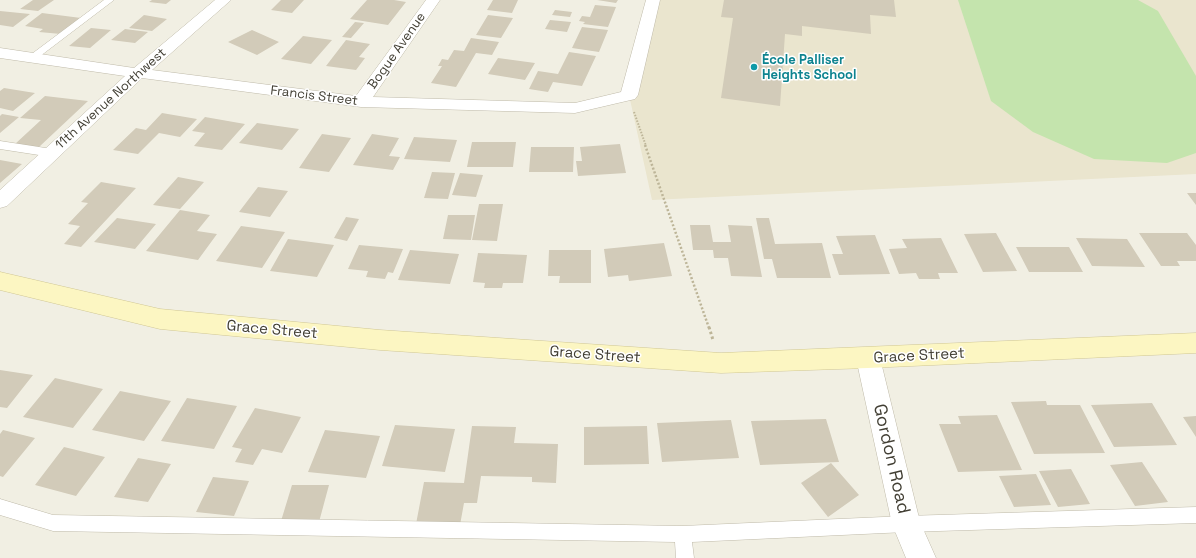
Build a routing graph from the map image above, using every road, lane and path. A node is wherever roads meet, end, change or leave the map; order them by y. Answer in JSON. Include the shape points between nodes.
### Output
{"nodes":[{"id":1,"x":110,"y":0,"type":"edge"},
{"id":2,"x":224,"y":0,"type":"edge"},
{"id":3,"x":433,"y":0,"type":"edge"},
{"id":4,"x":653,"y":0,"type":"edge"},
{"id":5,"x":0,"y":53,"type":"edge"},
{"id":6,"x":32,"y":58,"type":"junction"},
{"id":7,"x":138,"y":73,"type":"junction"},
{"id":8,"x":629,"y":95,"type":"junction"},
{"id":9,"x":361,"y":102,"type":"junction"},
{"id":10,"x":0,"y":145,"type":"edge"},
{"id":11,"x":52,"y":153,"type":"junction"},
{"id":12,"x":0,"y":201,"type":"edge"},
{"id":13,"x":0,"y":282,"type":"edge"},
{"id":14,"x":1196,"y":343,"type":"edge"},
{"id":15,"x":868,"y":358,"type":"junction"},
{"id":16,"x":721,"y":363,"type":"junction"},
{"id":17,"x":0,"y":507,"type":"edge"},
{"id":18,"x":1196,"y":515,"type":"edge"},
{"id":19,"x":906,"y":524,"type":"junction"},
{"id":20,"x":682,"y":534,"type":"junction"},
{"id":21,"x":685,"y":558,"type":"edge"},
{"id":22,"x":921,"y":558,"type":"edge"}],
"edges":[{"from":1,"to":6,"type":"lane"},
{"from":2,"to":7,"type":"street","name":"11th Avenue Northwest"},
{"from":3,"to":9,"type":"street","name":"Bogue Avenue"},
{"from":4,"to":8,"type":"street"},
{"from":5,"to":6,"type":"street","name":"Francis Street"},
{"from":6,"to":7,"type":"street","name":"Francis Street"},
{"from":7,"to":9,"type":"street","name":"Francis Street"},
{"from":7,"to":11,"type":"street","name":"11th Avenue Northwest"},
{"from":8,"to":9,"type":"street","name":"Francis Street","via":[[575,108]]},
{"from":8,"to":16,"type":"path"},
{"from":10,"to":11,"type":"lane"},
{"from":11,"to":12,"type":"street","name":"11th Avenue Northwest"},
{"from":13,"to":16,"type":"street","name":"Grace Street","via":[[160,320],[380,340]]},
{"from":14,"to":15,"type":"street","name":"Grace Street"},
{"from":15,"to":16,"type":"street","name":"Grace Street"},
{"from":15,"to":19,"type":"street","name":"Gordon Road"},
{"from":17,"to":20,"type":"lane","via":[[53,523]]},
{"from":18,"to":19,"type":"lane"},
{"from":19,"to":20,"type":"lane"},
{"from":19,"to":22,"type":"street","name":"Gordon Road"},
{"from":20,"to":21,"type":"lane"}]}
